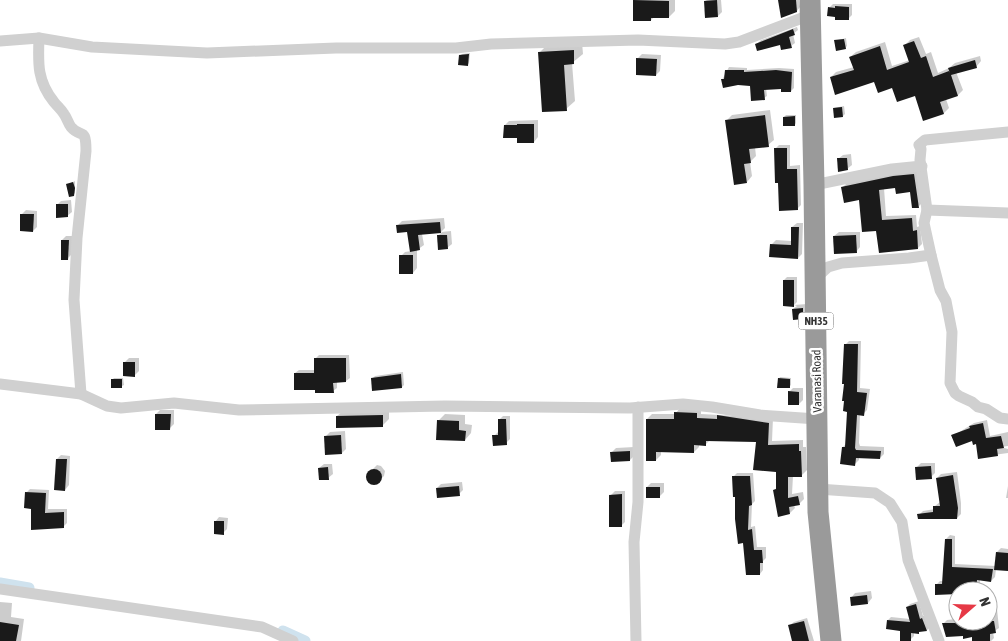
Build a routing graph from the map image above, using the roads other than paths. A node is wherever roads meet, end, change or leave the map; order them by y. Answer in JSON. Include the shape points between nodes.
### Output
{"nodes":[{"id":1,"x":810,"y":8,"type":"edge"},
{"id":2,"x":39,"y":38,"type":"junction"},
{"id":3,"x":0,"y":41,"type":"edge"},
{"id":4,"x":1008,"y":132,"type":"edge"},
{"id":5,"x":922,"y":166,"type":"junction"},
{"id":6,"x":814,"y":186,"type":"junction"},
{"id":7,"x":927,"y":210,"type":"junction"},
{"id":8,"x":1008,"y":213,"type":"edge"},
{"id":9,"x":930,"y":255,"type":"junction"},
{"id":10,"x":815,"y":279,"type":"junction"},
{"id":11,"x":0,"y":384,"type":"edge"},
{"id":12,"x":81,"y":394,"type":"junction"},
{"id":13,"x":638,"y":407,"type":"junction"},
{"id":14,"x":817,"y":419,"type":"junction"},
{"id":15,"x":1008,"y":419,"type":"edge"},
{"id":16,"x":818,"y":489,"type":"junction"},
{"id":17,"x":0,"y":589,"type":"edge"},
{"id":18,"x":293,"y":641,"type":"edge"},
{"id":19,"x":636,"y":641,"type":"edge"},
{"id":20,"x":831,"y":641,"type":"edge"},
{"id":21,"x":939,"y":641,"type":"edge"}],
"edges":[{"from":1,"to":2,"type":"street","via":[[739,42],[725,44],[638,40],[456,48],[207,53],[92,48]]},
{"from":1,"to":6,"type":"highway","name":"Varanasi Road","number":"NH35"},
{"from":2,"to":3,"type":"street"},
{"from":2,"to":12,"type":"street","via":[[40,76],[73,130],[86,137],[74,300]]},
{"from":4,"to":5,"type":"street","via":[[925,140],[919,145]]},
{"from":5,"to":6,"type":"street","via":[[892,169]]},
{"from":5,"to":7,"type":"street"},
{"from":6,"to":10,"type":"highway","name":"Varanasi Road","number":"NH35"},
{"from":7,"to":8,"type":"street"},
{"from":7,"to":9,"type":"street","via":[[924,224]]},
{"from":9,"to":10,"type":"street","via":[[842,263],[828,267]]},
{"from":9,"to":15,"type":"street","via":[[946,301],[952,332],[949,375],[952,388],[978,407]]},
{"from":10,"to":14,"type":"highway","name":"Varanasi Road","number":"NH35"},
{"from":11,"to":12,"type":"street"},
{"from":12,"to":13,"type":"street","via":[[107,406],[121,408],[174,403],[239,410]]},
{"from":13,"to":14,"type":"street","via":[[698,405],[760,415]]},
{"from":13,"to":19,"type":"street","via":[[638,502],[634,542]]},
{"from":14,"to":16,"type":"highway","name":"Varanasi Road","number":"NH35"},
{"from":16,"to":20,"type":"highway","name":"Varanasi Road","number":"NH35","via":[[820,542]]},
{"from":16,"to":21,"type":"street","via":[[875,493],[890,503],[902,522],[908,560]]},
{"from":17,"to":18,"type":"street","via":[[262,627]]}]}
